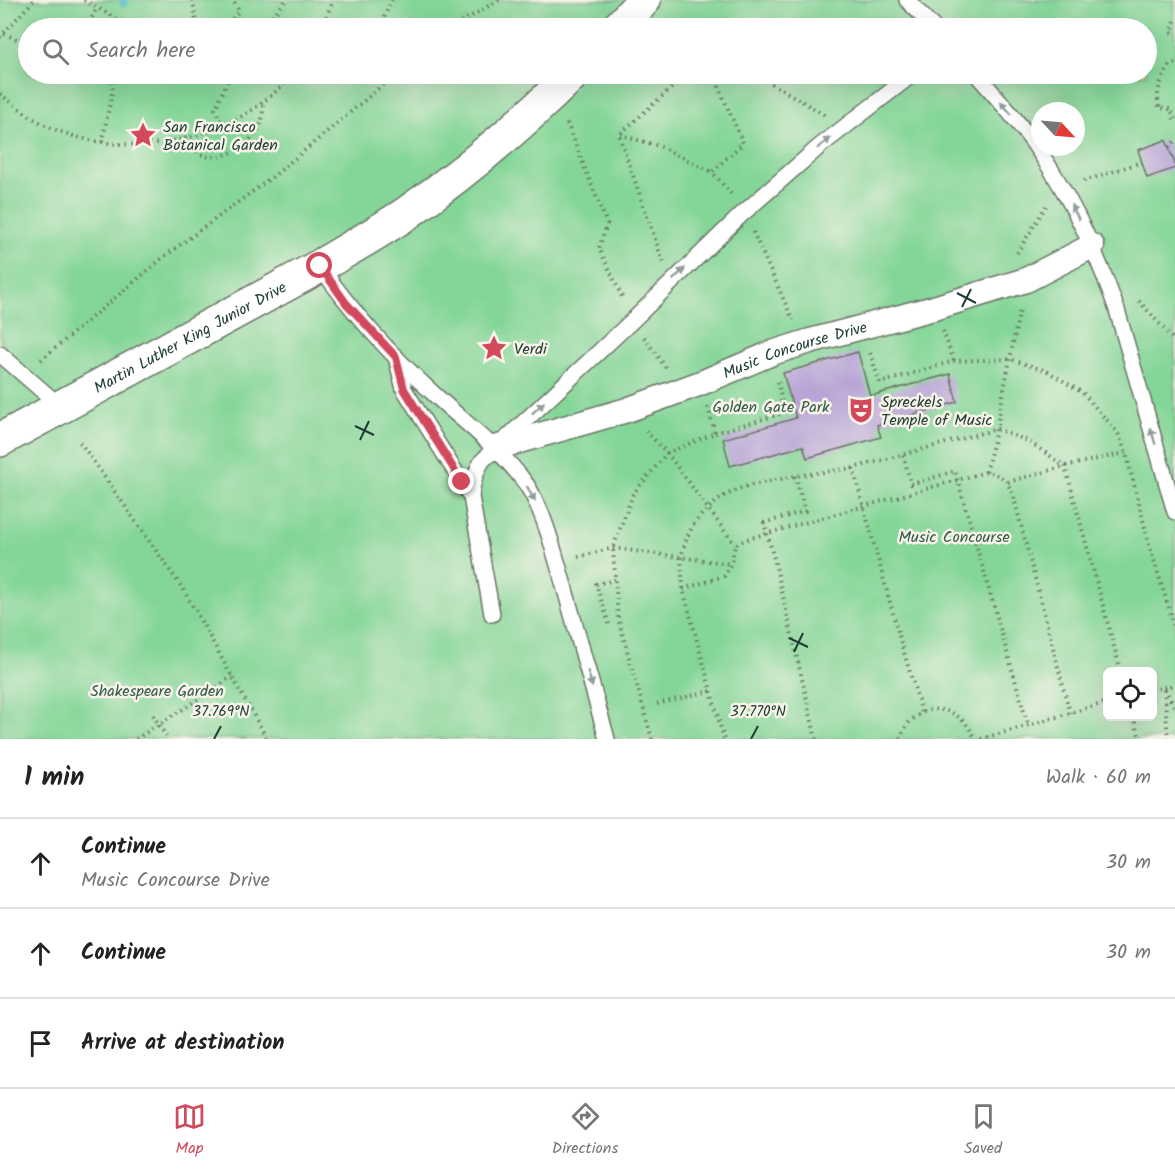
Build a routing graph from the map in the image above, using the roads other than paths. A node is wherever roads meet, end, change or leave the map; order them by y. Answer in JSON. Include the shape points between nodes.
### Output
{"nodes":[{"id":1,"x":644,"y":0,"type":"edge"},
{"id":2,"x":907,"y":0,"type":"edge"},
{"id":3,"x":627,"y":18,"type":"edge"},
{"id":4,"x":924,"y":18,"type":"edge"},
{"id":5,"x":563,"y":84,"type":"edge"},
{"id":6,"x":900,"y":84,"type":"edge"},
{"id":7,"x":985,"y":84,"type":"edge"},
{"id":8,"x":1092,"y":246,"type":"junction"},
{"id":9,"x":320,"y":266,"type":"junction"},
{"id":10,"x":0,"y":354,"type":"edge"},
{"id":11,"x":396,"y":357,"type":"junction"},
{"id":12,"x":61,"y":407,"type":"junction"},
{"id":13,"x":0,"y":440,"type":"edge"},
{"id":14,"x":495,"y":448,"type":"junction"},
{"id":15,"x":471,"y":497,"type":"junction"},
{"id":16,"x":1175,"y":512,"type":"edge"},
{"id":17,"x":492,"y":614,"type":"dead end"},
{"id":18,"x":607,"y":739,"type":"edge"}],
"edges":[{"from":1,"to":3,"type":"street"},
{"from":2,"to":4,"type":"lane"},
{"from":5,"to":9,"type":"street","name":"Martin Luther King Junior Drive","via":[[448,183],[406,214]]},
{"from":14,"to":6,"type":"lane","one_way":true,"via":[[741,215],[820,146]]},
{"from":8,"to":7,"type":"lane","one_way":true,"via":[[1034,143]]},
{"from":8,"to":14,"type":"street","name":"Music Concourse Drive","via":[[1026,280],[772,353],[627,410]]},
{"from":16,"to":8,"type":"lane","one_way":true,"via":[[1117,310]]},
{"from":9,"to":11,"type":"lane","via":[[346,303]]},
{"from":9,"to":12,"type":"street","name":"Martin Luther King Junior Drive"},
{"from":10,"to":12,"type":"lane"},
{"from":11,"to":14,"type":"lane"},
{"from":11,"to":15,"type":"lane","via":[[404,389]]},
{"from":12,"to":13,"type":"street","name":"Martin Luther King Junior Drive"},
{"from":14,"to":15,"type":"lane","via":[[475,472]]},
{"from":14,"to":18,"type":"lane","one_way":true,"via":[[528,486],[539,509]]},
{"from":15,"to":17,"type":"lane"}]}
